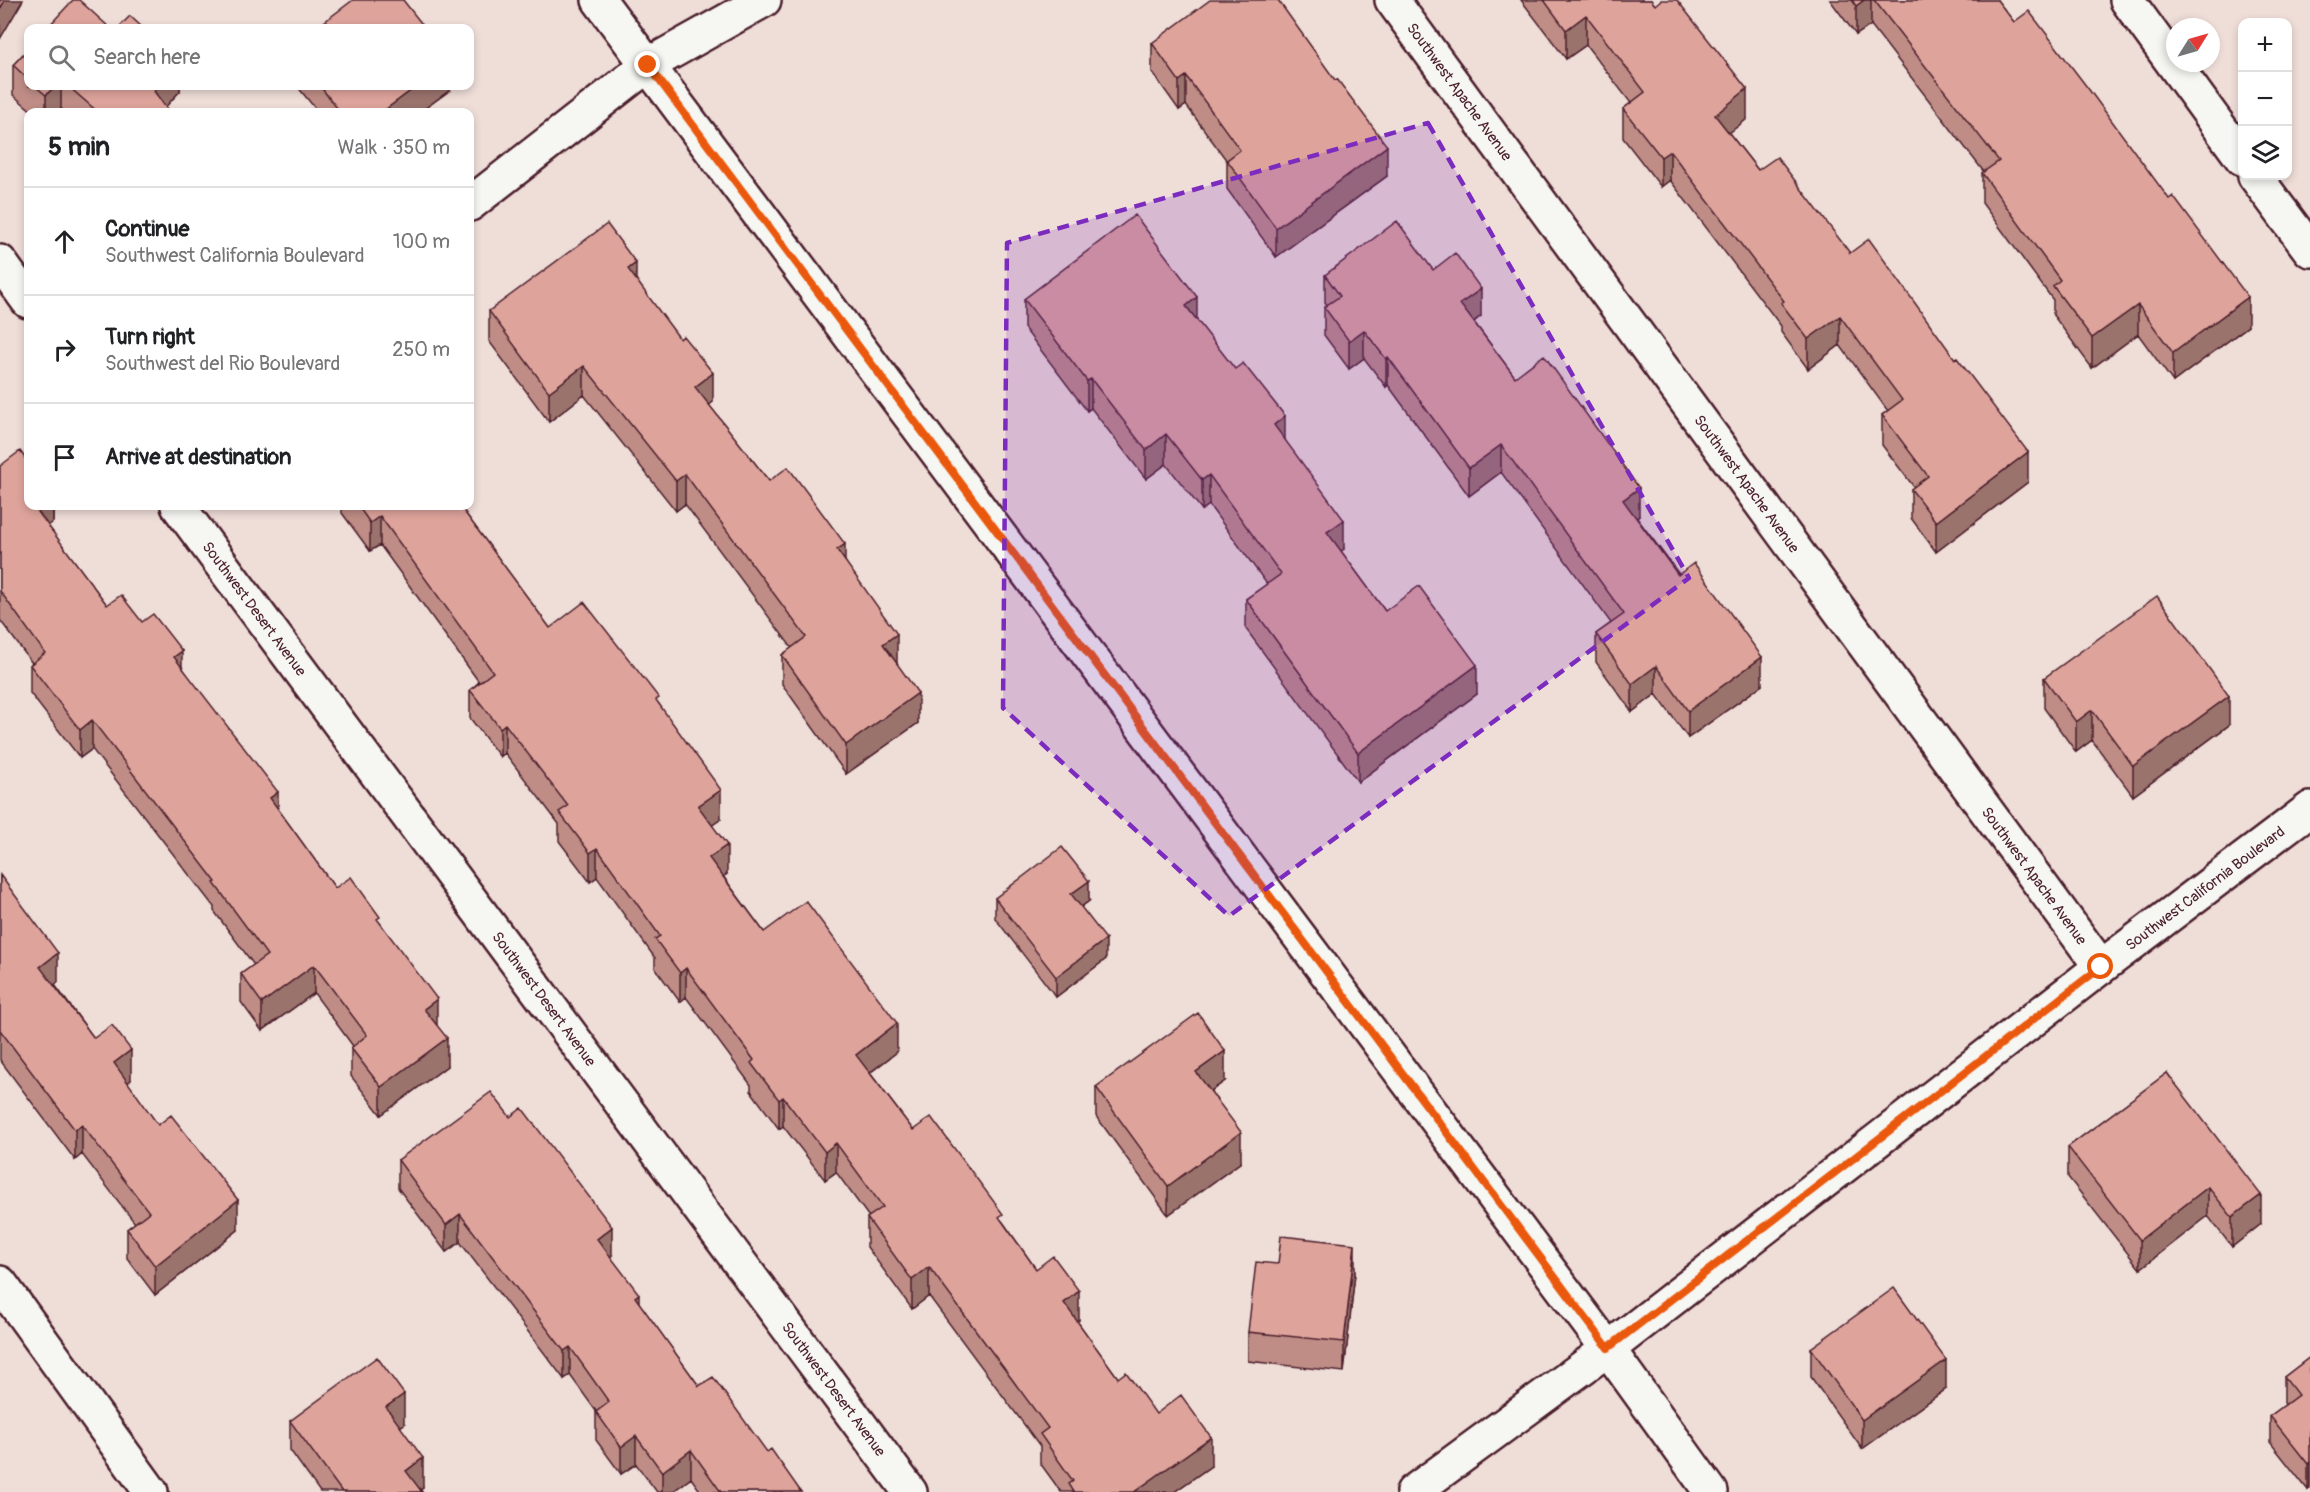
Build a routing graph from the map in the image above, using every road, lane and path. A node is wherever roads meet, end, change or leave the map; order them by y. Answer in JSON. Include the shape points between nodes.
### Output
{"nodes":[{"id":1,"x":599,"y":0,"type":"edge"},
{"id":2,"x":764,"y":0,"type":"edge"},
{"id":3,"x":1392,"y":0,"type":"edge"},
{"id":4,"x":2127,"y":0,"type":"edge"},
{"id":5,"x":648,"y":65,"type":"junction"},
{"id":6,"x":2238,"y":153,"type":"edge"},
{"id":7,"x":2258,"y":180,"type":"edge"},
{"id":8,"x":474,"y":201,"type":"edge"},
{"id":9,"x":2310,"y":250,"type":"edge"},
{"id":10,"x":0,"y":262,"type":"edge"},
{"id":11,"x":24,"y":295,"type":"edge"},
{"id":12,"x":181,"y":510,"type":"edge"},
{"id":13,"x":2310,"y":809,"type":"edge"},
{"id":14,"x":2101,"y":967,"type":"junction"},
{"id":15,"x":0,"y":1283,"type":"edge"},
{"id":16,"x":1608,"y":1348,"type":"junction"},
{"id":17,"x":151,"y":1492,"type":"edge"},
{"id":18,"x":910,"y":1492,"type":"edge"},
{"id":19,"x":1413,"y":1492,"type":"edge"},
{"id":20,"x":1711,"y":1492,"type":"edge"}],
"edges":[{"from":1,"to":5,"type":"street"},
{"from":2,"to":5,"type":"street"},
{"from":3,"to":14,"type":"street","name":"Southwest Apache Avenue"},
{"from":4,"to":6,"type":"street"},
{"from":5,"to":8,"type":"street"},
{"from":5,"to":16,"type":"street"},
{"from":7,"to":9,"type":"street"},
{"from":10,"to":11,"type":"street"},
{"from":12,"to":18,"type":"street","name":"Southwest Desert Avenue"},
{"from":13,"to":14,"type":"street","name":"Southwest California Boulevard"},
{"from":14,"to":16,"type":"street","name":"Southwest California Boulevard"},
{"from":15,"to":17,"type":"street"},
{"from":16,"to":19,"type":"street","name":"Southwest California Boulevard"},
{"from":16,"to":20,"type":"street"}]}
